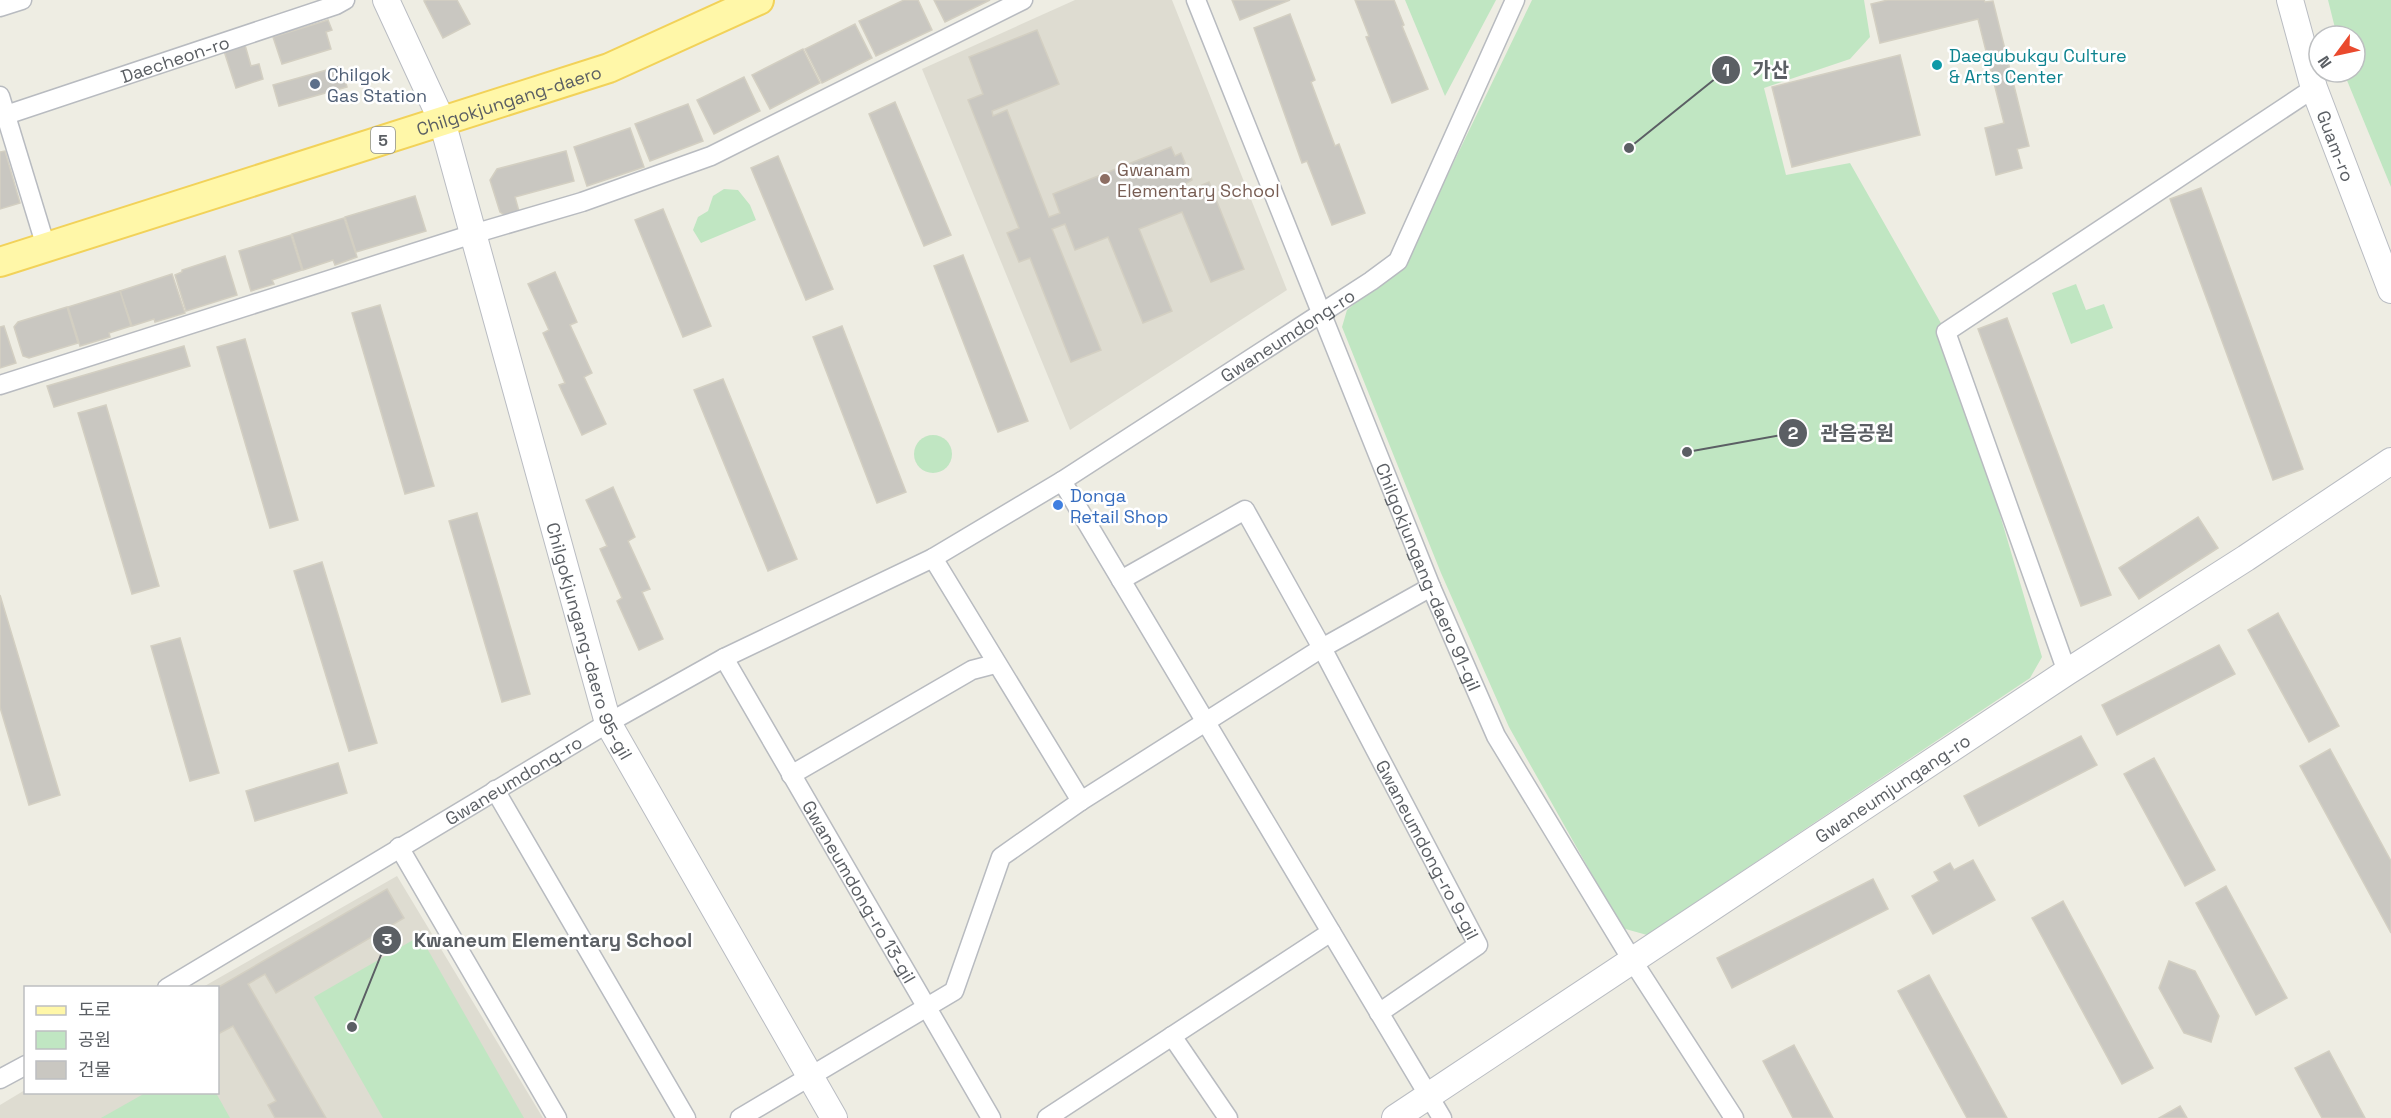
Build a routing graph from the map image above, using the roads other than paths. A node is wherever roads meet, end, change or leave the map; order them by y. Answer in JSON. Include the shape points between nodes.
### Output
{"nodes":[{"id":1,"x":22,"y":0,"type":"edge"},
{"id":2,"x":345,"y":0,"type":"edge"},
{"id":3,"x":386,"y":0,"type":"edge"},
{"id":4,"x":759,"y":0,"type":"edge"},
{"id":5,"x":1023,"y":0,"type":"edge"},
{"id":6,"x":1196,"y":0,"type":"edge"},
{"id":7,"x":1515,"y":0,"type":"edge"},
{"id":8,"x":2290,"y":0,"type":"edge"},
{"id":9,"x":0,"y":7,"type":"edge"},
{"id":10,"x":2314,"y":88,"type":"junction"},
{"id":11,"x":0,"y":96,"type":"edge"},
{"id":12,"x":6,"y":115,"type":"junction"},
{"id":13,"x":442,"y":121,"type":"junction"},
{"id":14,"x":473,"y":234,"type":"junction"},
{"id":15,"x":46,"y":248,"type":"junction"},
{"id":16,"x":0,"y":262,"type":"edge"},
{"id":17,"x":2391,"y":290,"type":"edge"},
{"id":18,"x":1323,"y":313,"type":"junction"},
{"id":19,"x":0,"y":385,"type":"edge"},
{"id":20,"x":2391,"y":461,"type":"edge"},
{"id":21,"x":1062,"y":481,"type":"junction"},
{"id":22,"x":933,"y":558,"type":"junction"},
{"id":23,"x":1121,"y":580,"type":"junction"},
{"id":24,"x":1431,"y":587,"type":"junction"},
{"id":25,"x":1322,"y":648,"type":"junction"},
{"id":26,"x":724,"y":658,"type":"junction"},
{"id":27,"x":995,"y":664,"type":"junction"},
{"id":28,"x":2067,"y":672,"type":"junction"},
{"id":29,"x":1206,"y":722,"type":"junction"},
{"id":30,"x":608,"y":723,"type":"junction"},
{"id":31,"x":791,"y":775,"type":"junction"},
{"id":32,"x":495,"y":790,"type":"junction"},
{"id":33,"x":1081,"y":801,"type":"junction"},
{"id":34,"x":399,"y":847,"type":"junction"},
{"id":35,"x":1330,"y":932,"type":"junction"},
{"id":36,"x":1632,"y":960,"type":"junction"},
{"id":37,"x":169,"y":986,"type":"edge"},
{"id":38,"x":928,"y":1008,"type":"junction"},
{"id":39,"x":1379,"y":1013,"type":"junction"},
{"id":40,"x":1172,"y":1036,"type":"junction"},
{"id":41,"x":24,"y":1066,"type":"edge"},
{"id":42,"x":809,"y":1077,"type":"junction"},
{"id":43,"x":0,"y":1079,"type":"edge"},
{"id":44,"x":1429,"y":1096,"type":"junction"},
{"id":45,"x":557,"y":1118,"type":"edge"},
{"id":46,"x":686,"y":1118,"type":"edge"},
{"id":47,"x":740,"y":1118,"type":"edge"},
{"id":48,"x":834,"y":1118,"type":"edge"},
{"id":49,"x":991,"y":1118,"type":"edge"},
{"id":50,"x":1047,"y":1118,"type":"edge"},
{"id":51,"x":1228,"y":1118,"type":"edge"},
{"id":52,"x":1395,"y":1118,"type":"edge"},
{"id":53,"x":1442,"y":1118,"type":"edge"},
{"id":54,"x":1734,"y":1118,"type":"edge"}],
"edges":[{"from":1,"to":9,"type":"street"},
{"from":2,"to":12,"type":"street","name":"Daecheon-ro"},
{"from":3,"to":13,"type":"main road"},
{"from":4,"to":13,"type":"main road","name":"Chilgokjungang-daero","number":"5","via":[[609,68]]},
{"from":5,"to":14,"type":"street","via":[[711,156],[582,202]]},
{"from":6,"to":18,"type":"street","name":"Chilgokjungang-daero 91-gil"},
{"from":7,"to":18,"type":"street","name":"Gwaneumdong-ro","via":[[1398,261]]},
{"from":8,"to":10,"type":"main road","name":"Guam-ro"},
{"from":10,"to":17,"type":"main road","name":"Guam-ro"},
{"from":10,"to":28,"type":"street","via":[[1946,332]]},
{"from":11,"to":12,"type":"street"},
{"from":12,"to":15,"type":"street"},
{"from":13,"to":14,"type":"main road","name":"Chilgokjungang-daero 95-gil"},
{"from":13,"to":15,"type":"main road","name":"Chilgokjungang-daero","number":"5"},
{"from":14,"to":19,"type":"street"},
{"from":14,"to":30,"type":"main road","name":"Chilgokjungang-daero 95-gil"},
{"from":15,"to":16,"type":"main road","name":"Chilgokjungang-daero","number":"5"},
{"from":18,"to":21,"type":"street","name":"Gwaneumdong-ro"},
{"from":18,"to":24,"type":"street","name":"Chilgokjungang-daero 91-gil"},
{"from":20,"to":28,"type":"main road","name":"Gwaneumjungang-ro"},
{"from":21,"to":22,"type":"street","name":"Gwaneumdong-ro"},
{"from":21,"to":23,"type":"street"},
{"from":22,"to":26,"type":"street","name":"Gwaneumdong-ro"},
{"from":22,"to":27,"type":"street"},
{"from":23,"to":25,"type":"street","name":"Gwaneumdong-ro 9-gil","via":[[1245,510]]},
{"from":23,"to":29,"type":"street"},
{"from":24,"to":25,"type":"street"},
{"from":24,"to":36,"type":"street","name":"Chilgokjungang-daero 91-gil","via":[[1496,736]]},
{"from":25,"to":29,"type":"street"},
{"from":25,"to":39,"type":"street","name":"Gwaneumdong-ro 9-gil","via":[[1478,945]]},
{"from":26,"to":30,"type":"street","name":"Gwaneumdong-ro"},
{"from":26,"to":31,"type":"street","name":"Gwaneumdong-ro 13-gil"},
{"from":27,"to":31,"type":"street","via":[[972,670]]},
{"from":27,"to":33,"type":"street"},
{"from":28,"to":36,"type":"main road","name":"Gwaneumjungang-ro"},
{"from":29,"to":33,"type":"street"},
{"from":29,"to":35,"type":"street"},
{"from":30,"to":32,"type":"street","name":"Gwaneumdong-ro"},
{"from":30,"to":42,"type":"main road","name":"Chilgokjungang-daero 95-gil"},
{"from":31,"to":38,"type":"street","name":"Gwaneumdong-ro 13-gil"},
{"from":32,"to":34,"type":"street","name":"Gwaneumdong-ro"},
{"from":32,"to":46,"type":"street"},
{"from":33,"to":38,"type":"street","via":[[1001,857],[954,991]]},
{"from":34,"to":37,"type":"street","name":"Gwaneumdong-ro"},
{"from":34,"to":45,"type":"street"},
{"from":35,"to":39,"type":"street"},
{"from":35,"to":40,"type":"street"},
{"from":36,"to":44,"type":"main road","name":"Gwaneumjungang-ro"},
{"from":36,"to":54,"type":"street","name":"Chilgokjungang-daero 91-gil"},
{"from":38,"to":42,"type":"street"},
{"from":38,"to":49,"type":"street","name":"Gwaneumdong-ro 13-gil"},
{"from":39,"to":44,"type":"street"},
{"from":40,"to":50,"type":"street"},
{"from":40,"to":51,"type":"street"},
{"from":41,"to":43,"type":"street"},
{"from":42,"to":47,"type":"street"},
{"from":42,"to":48,"type":"main road","name":"Chilgokjungang-daero 95-gil"},
{"from":44,"to":52,"type":"main road","name":"Gwaneumjungang-ro"},
{"from":44,"to":53,"type":"street"}]}
